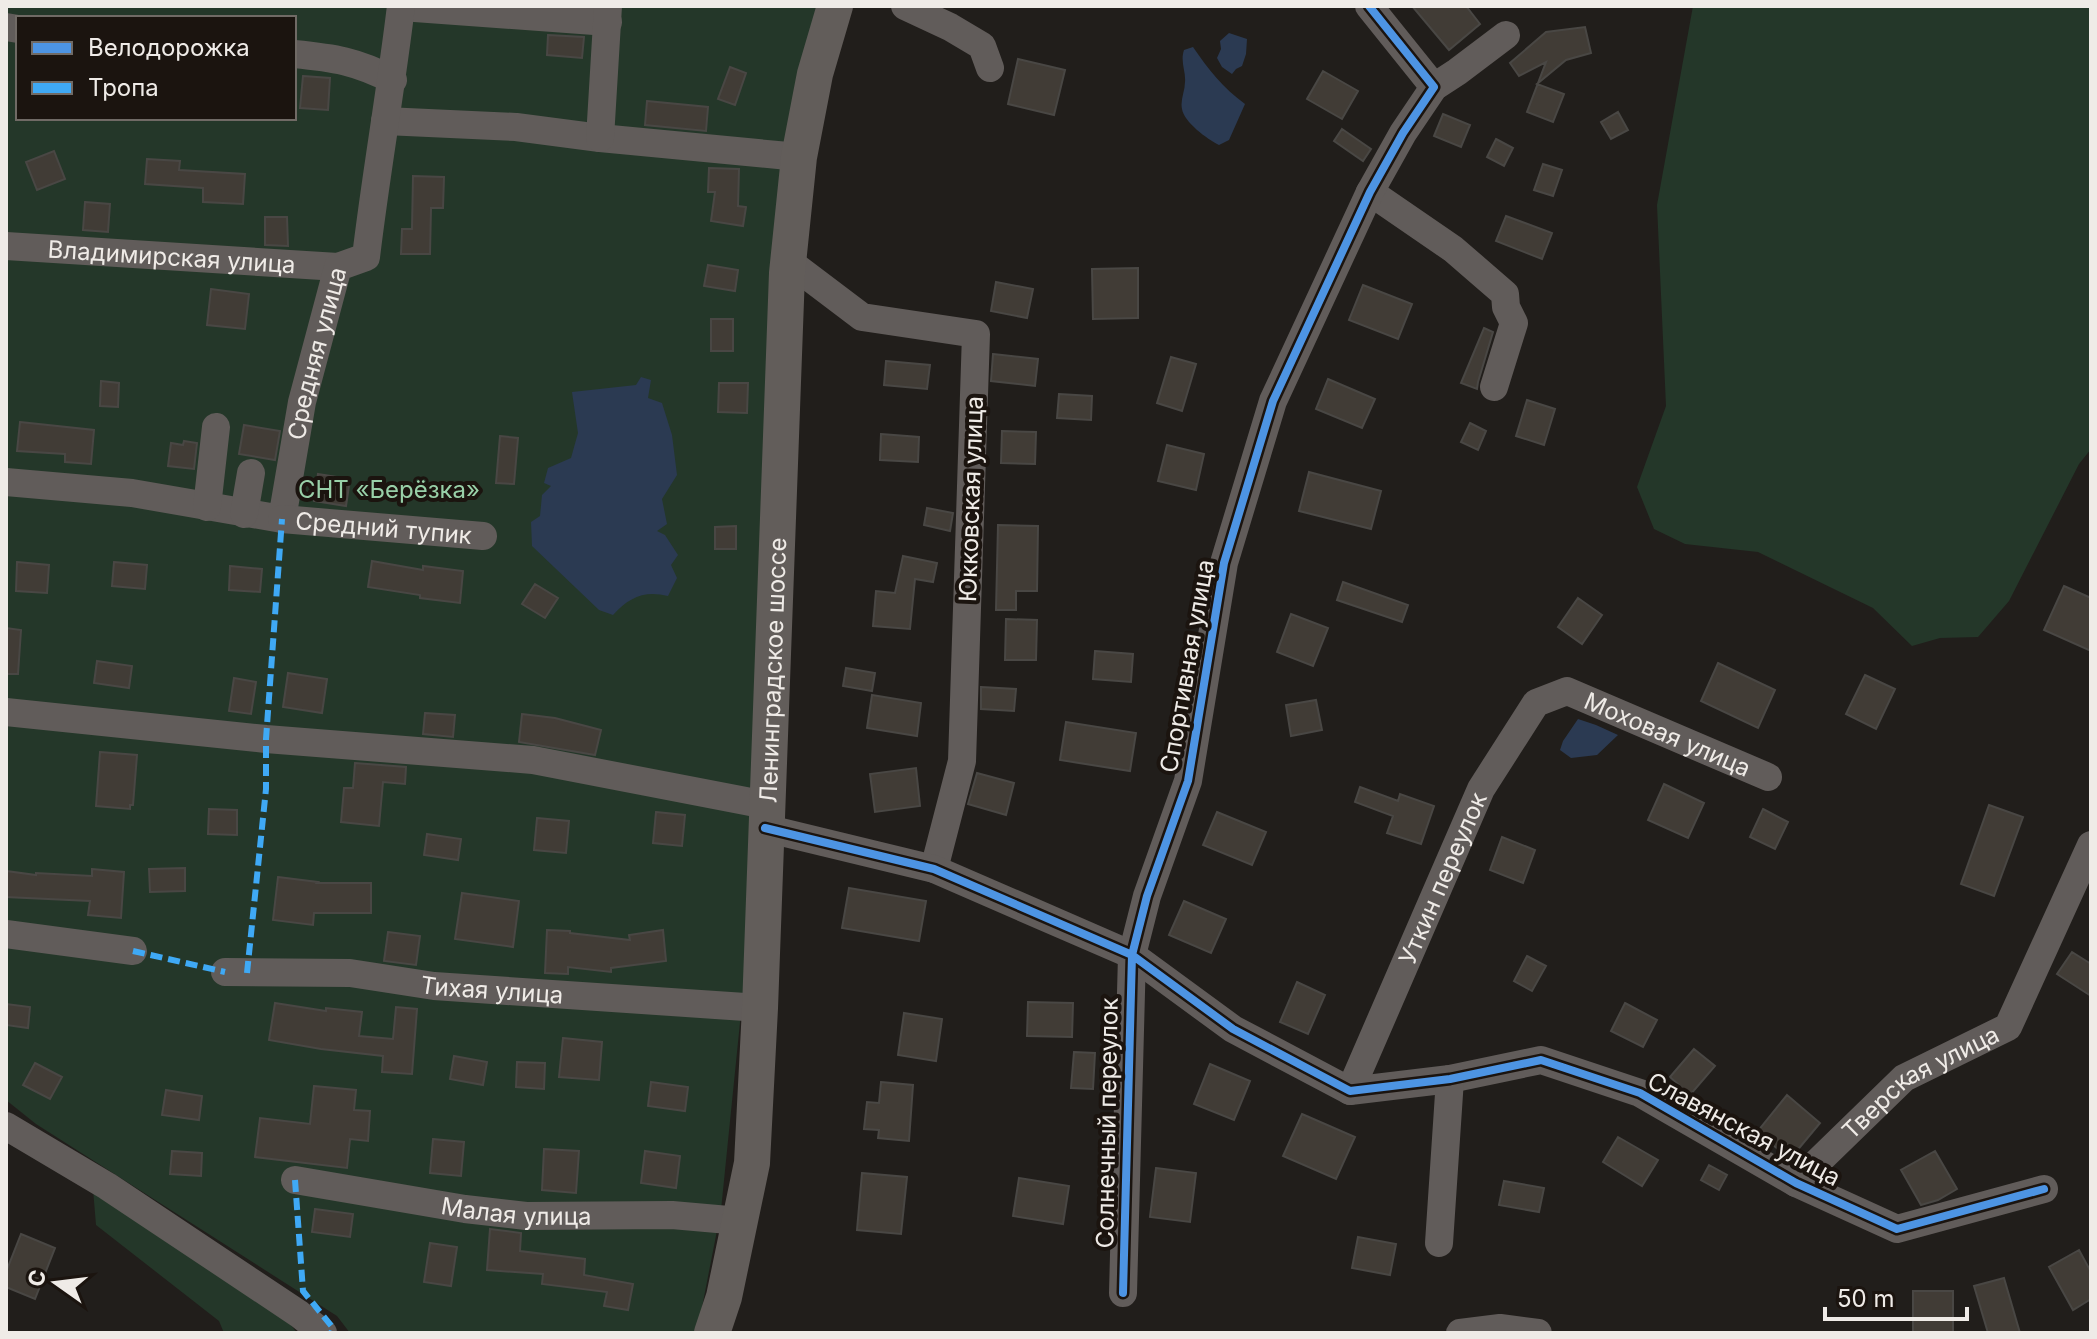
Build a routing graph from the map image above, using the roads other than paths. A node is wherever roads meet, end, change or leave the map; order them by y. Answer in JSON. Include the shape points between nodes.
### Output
{"nodes":[{"id":1,"x":401,"y":6,"type":"edge"},
{"id":2,"x":835,"y":6,"type":"edge"},
{"id":3,"x":905,"y":6,"type":"edge"},
{"id":4,"x":1369,"y":6,"type":"edge"},
{"id":5,"x":608,"y":14,"type":"edge"},
{"id":6,"x":1506,"y":35,"type":"dead end"},
{"id":7,"x":296,"y":54,"type":"edge"},
{"id":8,"x":990,"y":68,"type":"dead end"},
{"id":9,"x":393,"y":80,"type":"junction"},
{"id":10,"x":1434,"y":87,"type":"junction"},
{"id":11,"x":385,"y":121,"type":"junction"},
{"id":12,"x":600,"y":138,"type":"junction"},
{"id":13,"x":799,"y":157,"type":"junction"},
{"id":14,"x":1370,"y":192,"type":"junction"},
{"id":15,"x":6,"y":246,"type":"edge"},
{"id":16,"x":788,"y":261,"type":"junction"},
{"id":17,"x":338,"y":267,"type":"junction"},
{"id":18,"x":1494,"y":387,"type":"dead end"},
{"id":19,"x":216,"y":427,"type":"dead end"},
{"id":20,"x":251,"y":473,"type":"dead end"},
{"id":21,"x":6,"y":482,"type":"edge"},
{"id":22,"x":207,"y":507,"type":"junction"},
{"id":23,"x":244,"y":514,"type":"junction"},
{"id":24,"x":282,"y":519,"type":"junction"},
{"id":25,"x":483,"y":536,"type":"dead end"},
{"id":26,"x":1567,"y":691,"type":"joint"},
{"id":27,"x":6,"y":712,"type":"edge"},
{"id":28,"x":1768,"y":777,"type":"dead end"},
{"id":29,"x":766,"y":817,"type":"junction"},
{"id":30,"x":2091,"y":845,"type":"edge"},
{"id":31,"x":934,"y":869,"type":"junction"},
{"id":32,"x":6,"y":934,"type":"edge"},
{"id":33,"x":133,"y":951,"type":"dead end"},
{"id":34,"x":1132,"y":955,"type":"junction"},
{"id":35,"x":225,"y":972,"type":"dead end"},
{"id":36,"x":760,"y":1008,"type":"junction"},
{"id":37,"x":1450,"y":1079,"type":"junction"},
{"id":38,"x":1350,"y":1091,"type":"junction"},
{"id":39,"x":6,"y":1126,"type":"edge"},
{"id":40,"x":295,"y":1180,"type":"dead end"},
{"id":41,"x":1796,"y":1183,"type":"junction"},
{"id":42,"x":2044,"y":1189,"type":"dead end"},
{"id":43,"x":740,"y":1221,"type":"junction"},
{"id":44,"x":1439,"y":1243,"type":"dead end"},
{"id":45,"x":1123,"y":1293,"type":"dead end"},
{"id":46,"x":715,"y":1331,"type":"edge"},
{"id":47,"x":323,"y":1333,"type":"edge"},
{"id":48,"x":1460,"y":1333,"type":"edge"},
{"id":49,"x":1538,"y":1333,"type":"edge"}],
"edges":[{"from":1,"to":5,"type":"street"},
{"from":1,"to":9,"type":"street"},
{"from":2,"to":13,"type":"main road","name":"Ленинградское шоссе"},
{"from":3,"to":8,"type":"street","via":[[982,46]]},
{"from":4,"to":10,"type":"street"},
{"from":5,"to":12,"type":"street"},
{"from":6,"to":10,"type":"street"},
{"from":7,"to":9,"type":"street","via":[[336,58]]},
{"from":9,"to":11,"type":"street"},
{"from":10,"to":14,"type":"street","name":"Спортивная улица"},
{"from":11,"to":12,"type":"street","via":[[516,127]]},
{"from":11,"to":17,"type":"street","name":"Средняя улица","via":[[366,257]]},
{"from":12,"to":13,"type":"street"},
{"from":13,"to":16,"type":"main road","name":"Ленинградское шоссе"},
{"from":14,"to":18,"type":"street","via":[[1453,249],[1505,294],[1514,323]]},
{"from":14,"to":34,"type":"street","name":"Спортивная улица","via":[[1273,401],[1224,563],[1188,781]]},
{"from":15,"to":17,"type":"street","name":"Владимирская улица"},
{"from":16,"to":29,"type":"main road","name":"Ленинградское шоссе"},
{"from":16,"to":31,"type":"street","name":"Юкковская улица","via":[[862,317],[976,334],[962,761]]},
{"from":17,"to":24,"type":"street","name":"Средняя улица","via":[[302,402]]},
{"from":19,"to":22,"type":"street"},
{"from":20,"to":23,"type":"street"},
{"from":21,"to":22,"type":"street","via":[[132,493]]},
{"from":22,"to":23,"type":"street"},
{"from":23,"to":24,"type":"street"},
{"from":24,"to":25,"type":"street","name":"Средний тупик"},
{"from":26,"to":28,"type":"street","name":"Моховая улица"},
{"from":26,"to":38,"type":"street","name":"Уткин переулок","via":[[1536,703],[1481,789]]},
{"from":27,"to":29,"type":"street","via":[[533,760]]},
{"from":29,"to":31,"type":"street"},
{"from":29,"to":36,"type":"main road","name":"Ленинградское шоссе"},
{"from":30,"to":41,"type":"street","name":"Тверская улица","via":[[2008,1027],[1904,1078]]},
{"from":31,"to":34,"type":"street"},
{"from":32,"to":33,"type":"street"},
{"from":34,"to":38,"type":"street","via":[[1233,1029]]},
{"from":34,"to":45,"type":"street","name":"Солнечный переулок"},
{"from":35,"to":36,"type":"street","name":"Тихая улица","via":[[350,973],[434,986]]},
{"from":36,"to":43,"type":"main road","name":"Ленинградское шоссе","via":[[752,1163]]},
{"from":37,"to":38,"type":"street","name":"Славянская улица"},
{"from":37,"to":41,"type":"street","name":"Славянская улица","via":[[1541,1060],[1640,1093]]},
{"from":37,"to":44,"type":"street"},
{"from":39,"to":47,"type":"street","via":[[107,1186]]},
{"from":40,"to":43,"type":"street","name":"Малая улица","via":[[526,1216],[672,1215]]},
{"from":41,"to":42,"type":"street","name":"Славянская улица","via":[[1897,1229]]},
{"from":43,"to":46,"type":"main road","name":"Ленинградское шоссе"},
{"from":48,"to":49,"type":"street","via":[[1500,1328]]}]}
